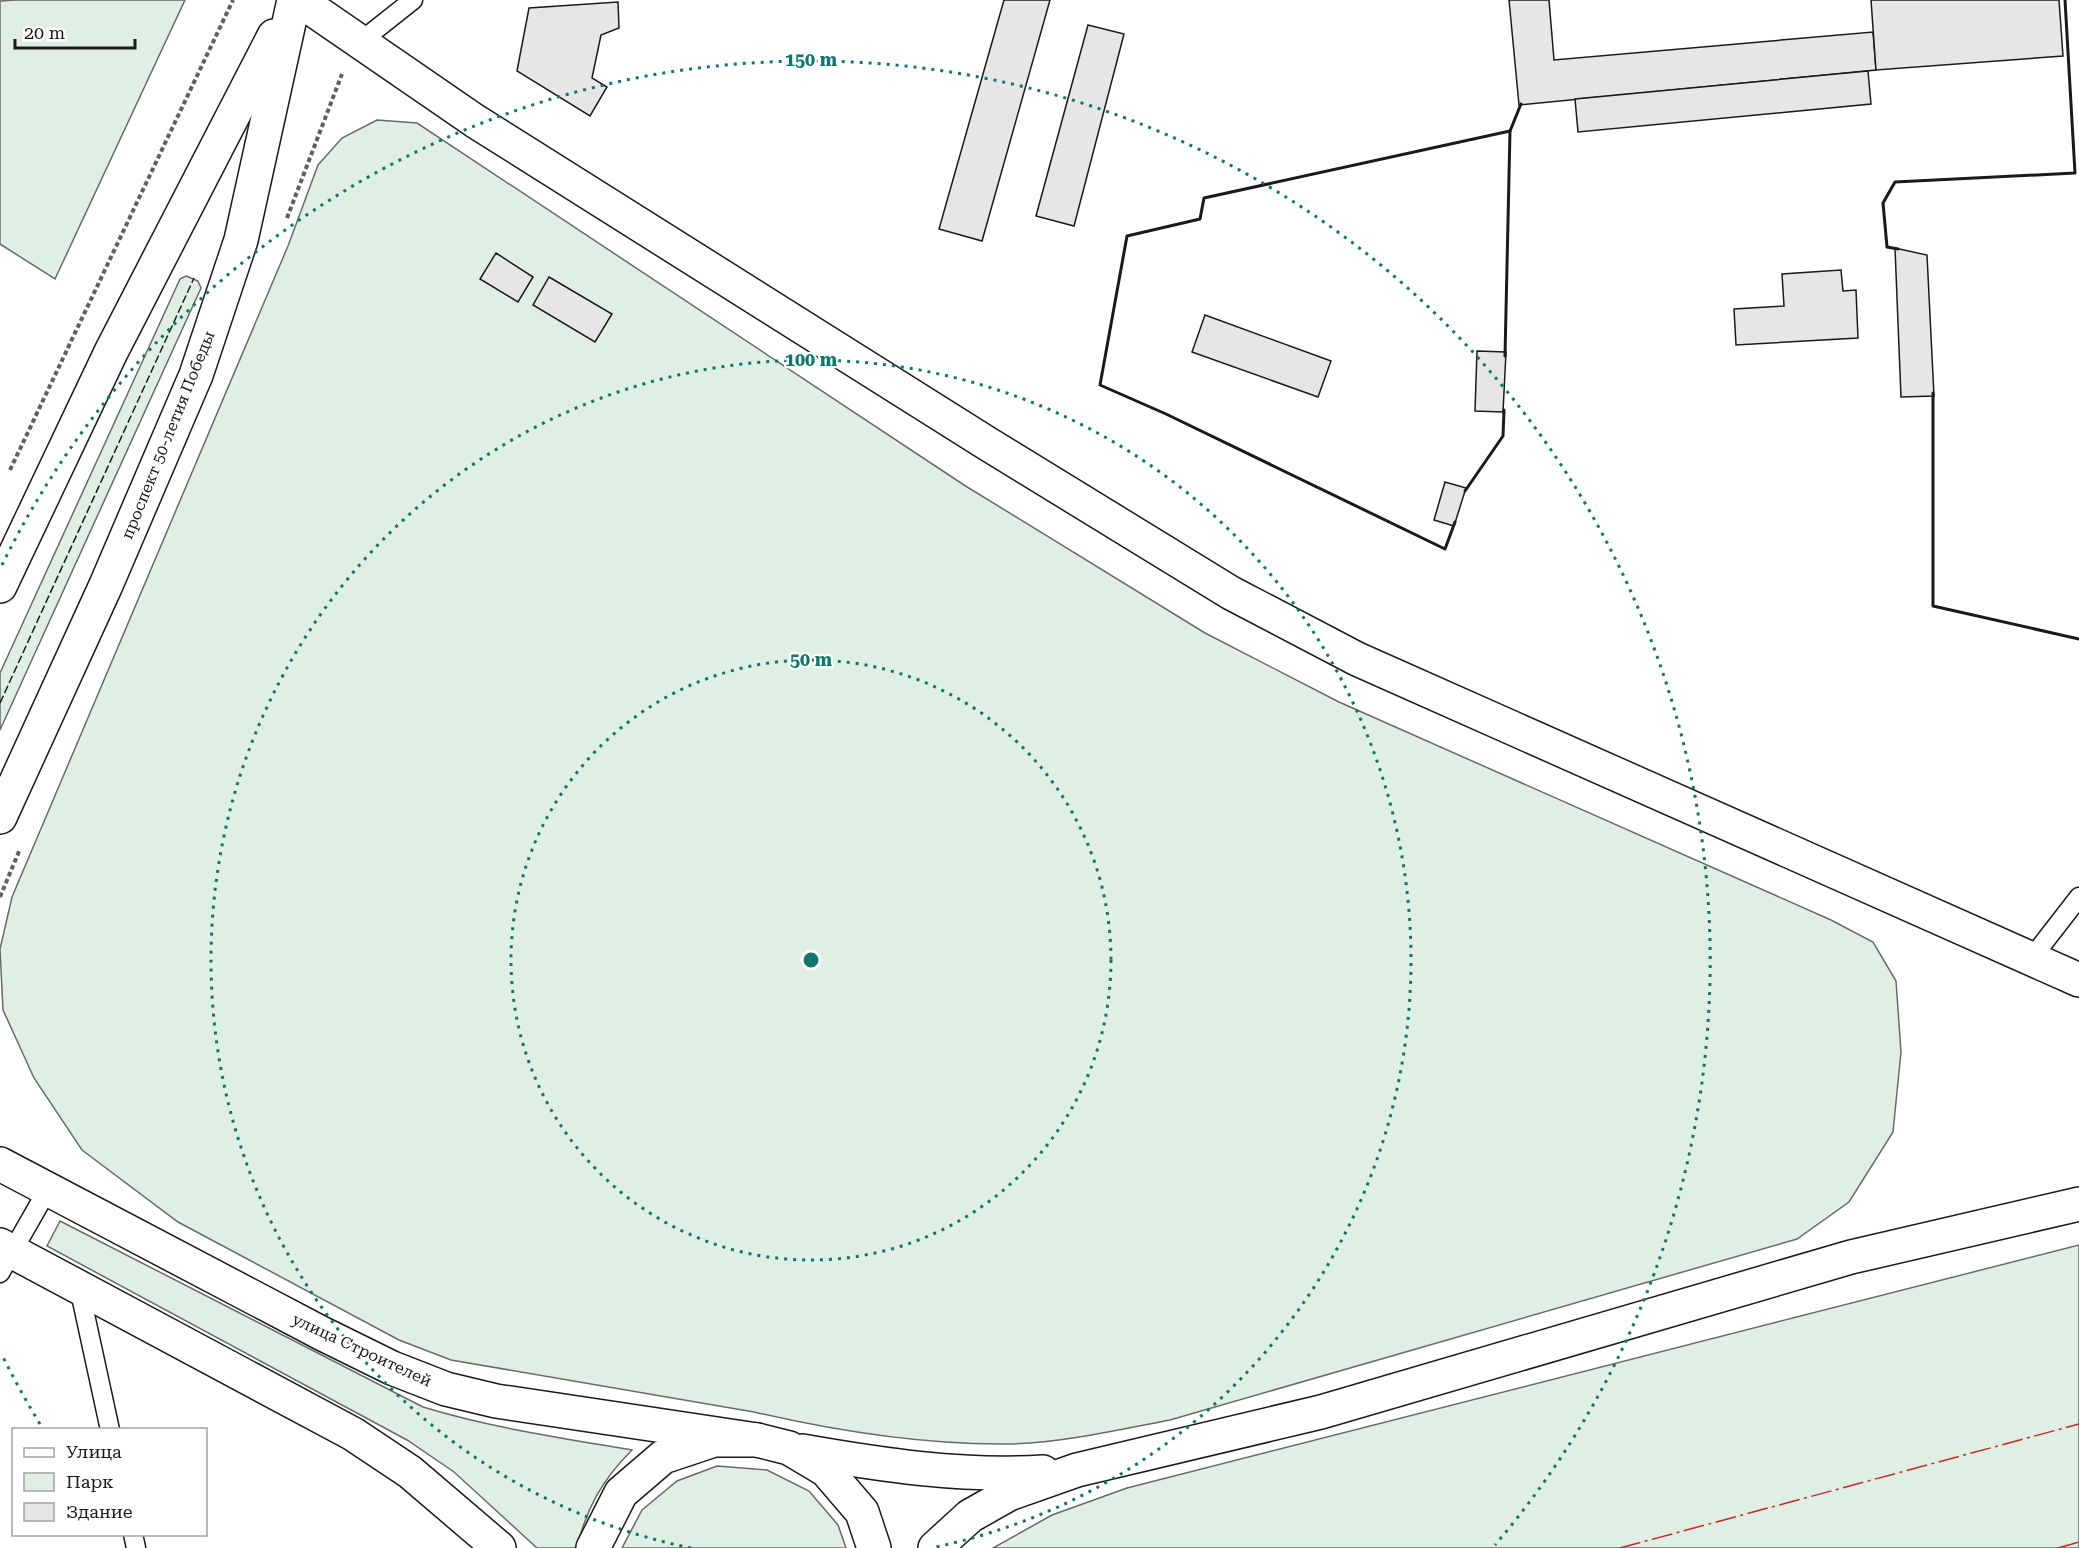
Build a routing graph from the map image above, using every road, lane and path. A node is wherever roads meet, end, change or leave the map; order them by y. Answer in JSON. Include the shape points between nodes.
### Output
{"nodes":[{"id":1,"x":232,"y":0,"type":"edge"},
{"id":2,"x":294,"y":0,"type":"edge"},
{"id":3,"x":299,"y":0,"type":"edge"},
{"id":4,"x":413,"y":0,"type":"edge"},
{"id":5,"x":360,"y":42,"type":"junction"},
{"id":6,"x":10,"y":471,"type":"dead end"},
{"id":7,"x":0,"y":586,"type":"edge"},
{"id":8,"x":0,"y":817,"type":"edge"},
{"id":9,"x":2079,"y":897,"type":"edge"},
{"id":10,"x":2031,"y":960,"type":"junction"},
{"id":11,"x":2079,"y":981,"type":"edge"},
{"id":12,"x":0,"y":1164,"type":"edge"},
{"id":13,"x":48,"y":1189,"type":"junction"},
{"id":14,"x":2079,"y":1204,"type":"edge"},
{"id":15,"x":4,"y":1256,"type":"edge"},
{"id":16,"x":79,"y":1287,"type":"junction"},
{"id":17,"x":110,"y":1428,"type":"edge"},
{"id":18,"x":757,"y":1440,"type":"junction"},
{"id":19,"x":789,"y":1448,"type":"junction"},
{"id":20,"x":1077,"y":1470,"type":"junction"},
{"id":21,"x":499,"y":1548,"type":"edge"},
{"id":22,"x":593,"y":1548,"type":"edge"},
{"id":23,"x":874,"y":1548,"type":"edge"},
{"id":24,"x":935,"y":1548,"type":"edge"}],
"edges":[{"from":1,"to":6,"type":"path"},
{"from":2,"to":7,"type":"street","name":"проспект 50-летия Победы","via":[[111,352]]},
{"from":2,"to":8,"type":"street","name":"проспект 50-летия Победы","via":[[241,240],[196,375]]},
{"from":3,"to":5,"type":"street"},
{"from":4,"to":5,"type":"lane"},
{"from":5,"to":10,"type":"street","via":[[485,128],[1231,593],[1357,659]]},
{"from":9,"to":10,"type":"lane"},
{"from":10,"to":11,"type":"street"},
{"from":12,"to":13,"type":"street","name":"улица Строителей"},
{"from":13,"to":15,"type":"lane"},
{"from":13,"to":18,"type":"street","name":"улица Строителей","via":[[321,1333],[446,1389],[496,1401]]},
{"from":14,"to":20,"type":"street","via":[[1851,1257],[1321,1412]]},
{"from":15,"to":16,"type":"street"},
{"from":16,"to":17,"type":"lane"},
{"from":16,"to":21,"type":"street","via":[[353,1434],[410,1472]]},
{"from":18,"to":19,"type":"street"},
{"from":18,"to":22,"type":"street","via":[[714,1440],[663,1457],[621,1493]]},
{"from":19,"to":20,"type":"street","via":[[890,1466],[947,1471],[1016,1474]]},
{"from":19,"to":23,"type":"street","via":[[826,1470],[862,1512]]},
{"from":20,"to":24,"type":"street","via":[[1010,1494],[970,1516]]}]}
